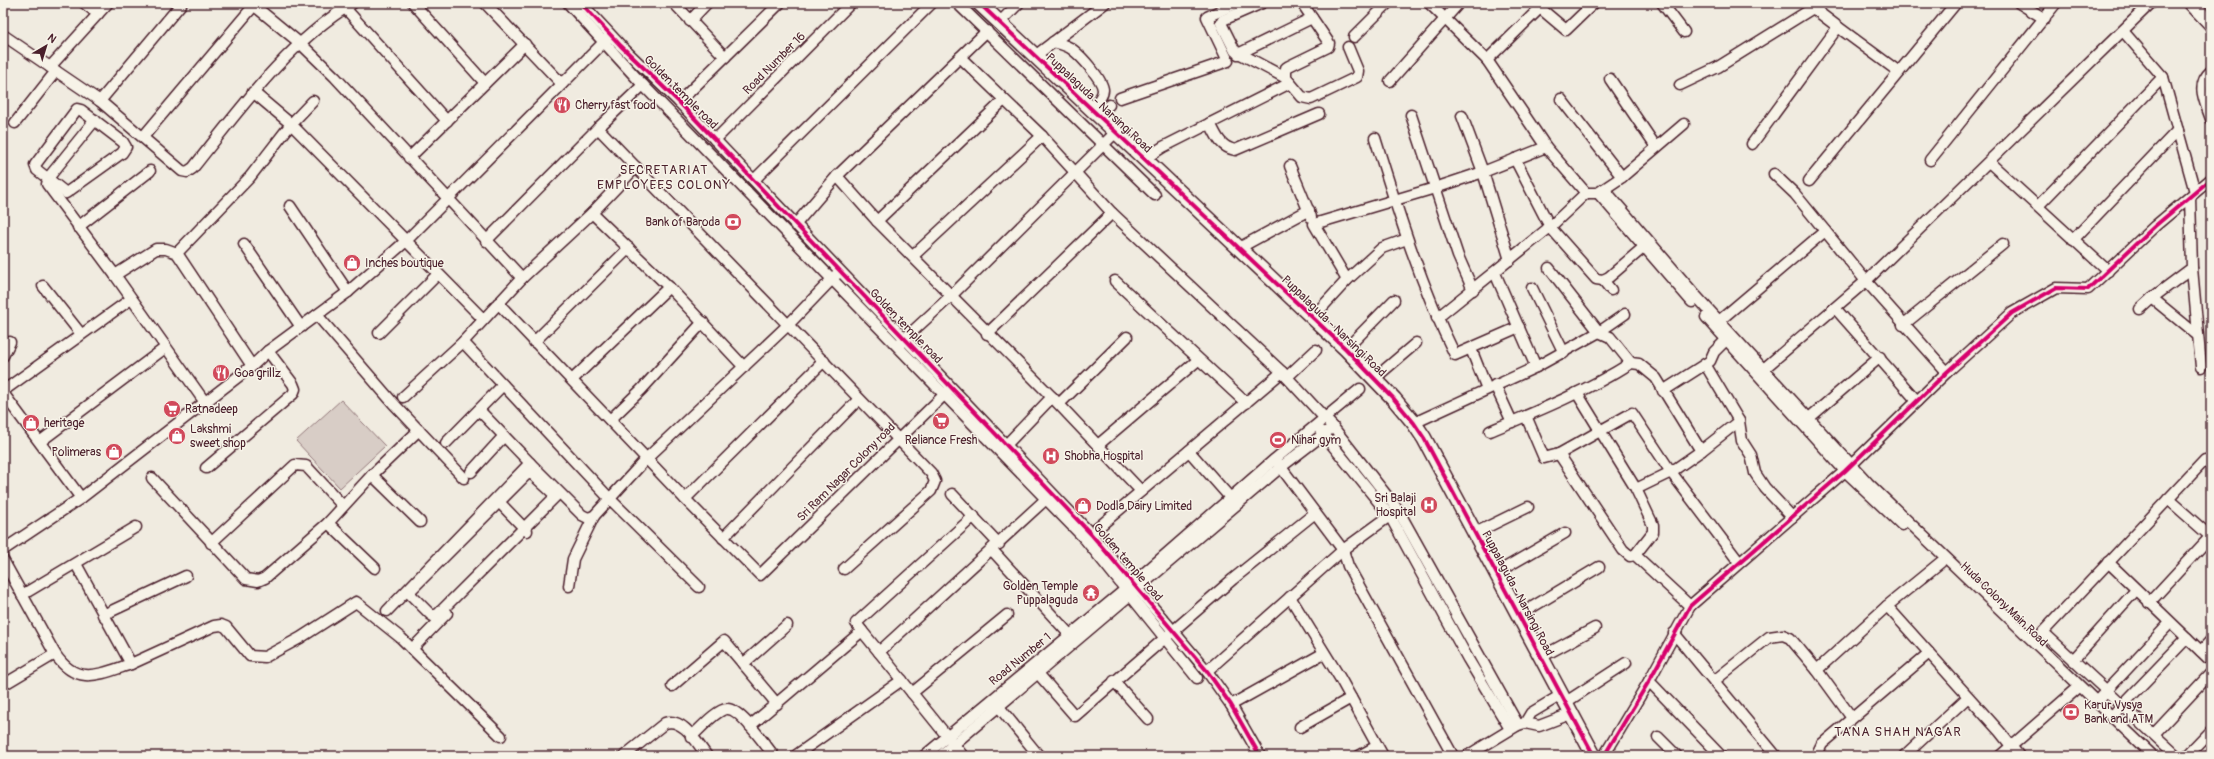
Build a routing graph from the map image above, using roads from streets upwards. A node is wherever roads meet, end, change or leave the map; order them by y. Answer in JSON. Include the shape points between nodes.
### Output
{"nodes":[{"id":1,"x":84,"y":3,"type":"edge"},
{"id":2,"x":108,"y":3,"type":"edge"},
{"id":3,"x":182,"y":3,"type":"edge"},
{"id":4,"x":413,"y":3,"type":"edge"},
{"id":5,"x":485,"y":3,"type":"edge"},
{"id":6,"x":568,"y":3,"type":"edge"},
{"id":7,"x":581,"y":3,"type":"edge"},
{"id":8,"x":674,"y":3,"type":"edge"},
{"id":9,"x":707,"y":3,"type":"edge"},
{"id":10,"x":780,"y":3,"type":"edge"},
{"id":11,"x":851,"y":3,"type":"edge"},
{"id":12,"x":932,"y":3,"type":"edge"},
{"id":13,"x":957,"y":3,"type":"edge"},
{"id":14,"x":979,"y":3,"type":"edge"},
{"id":15,"x":1019,"y":3,"type":"edge"},
{"id":16,"x":1105,"y":3,"type":"edge"},
{"id":17,"x":1237,"y":3,"type":"edge"},
{"id":18,"x":1262,"y":3,"type":"edge"},
{"id":19,"x":1302,"y":3,"type":"edge"},
{"id":20,"x":1388,"y":3,"type":"edge"},
{"id":21,"x":1429,"y":3,"type":"edge"},
{"id":22,"x":1459,"y":3,"type":"edge"},
{"id":23,"x":1594,"y":3,"type":"edge"},
{"id":24,"x":1662,"y":3,"type":"edge"},
{"id":25,"x":1823,"y":3,"type":"edge"},
{"id":26,"x":1956,"y":3,"type":"edge"},
{"id":27,"x":2019,"y":3,"type":"edge"},
{"id":28,"x":2056,"y":3,"type":"edge"},
{"id":29,"x":2151,"y":3,"type":"edge"},
{"id":30,"x":2191,"y":3,"type":"edge"},
{"id":31,"x":254,"y":4,"type":"edge"},
{"id":32,"x":349,"y":5,"type":"edge"},
{"id":33,"x":1813,"y":8,"type":"junction"},
{"id":34,"x":98,"y":14,"type":"junction"},
{"id":35,"x":1312,"y":18,"type":"junction"},
{"id":36,"x":1446,"y":18,"type":"junction"},
{"id":37,"x":2209,"y":18,"type":"edge"},
{"id":38,"x":2045,"y":19,"type":"junction"},
{"id":39,"x":690,"y":21,"type":"junction"},
{"id":40,"x":999,"y":23,"type":"junction"},
{"id":41,"x":1838,"y":27,"type":"junction"},
{"id":42,"x":986,"y":31,"type":"junction"},
{"id":43,"x":2123,"y":31,"type":"junction"},
{"id":44,"x":1684,"y":32,"type":"dead end"},
{"id":45,"x":3,"y":35,"type":"edge"},
{"id":46,"x":1354,"y":37,"type":"dead end"},
{"id":47,"x":608,"y":38,"type":"junction"},
{"id":48,"x":1053,"y":42,"type":"junction"},
{"id":49,"x":301,"y":44,"type":"junction"},
{"id":50,"x":526,"y":44,"type":"junction"},
{"id":51,"x":1348,"y":47,"type":"dead end"},
{"id":52,"x":1238,"y":54,"type":"junction"},
{"id":53,"x":1035,"y":56,"type":"junction"},
{"id":54,"x":725,"y":57,"type":"junction"},
{"id":55,"x":960,"y":57,"type":"junction"},
{"id":56,"x":1487,"y":60,"type":"junction"},
{"id":57,"x":53,"y":69,"type":"junction"},
{"id":58,"x":2211,"y":71,"type":"edge"},
{"id":59,"x":1899,"y":72,"type":"junction"},
{"id":60,"x":2163,"y":77,"type":"junction"},
{"id":61,"x":1610,"y":79,"type":"dead end"},
{"id":62,"x":1288,"y":80,"type":"junction"},
{"id":63,"x":1390,"y":81,"type":"dead end"},
{"id":64,"x":485,"y":83,"type":"junction"},
{"id":65,"x":562,"y":84,"type":"junction"},
{"id":66,"x":643,"y":85,"type":"junction"},
{"id":67,"x":1680,"y":85,"type":"dead end"},
{"id":68,"x":253,"y":92,"type":"junction"},
{"id":69,"x":1120,"y":98,"type":"dead end"},
{"id":70,"x":1561,"y":99,"type":"dead end"},
{"id":71,"x":1004,"y":100,"type":"junction"},
{"id":72,"x":100,"y":101,"type":"junction"},
{"id":73,"x":313,"y":101,"type":"dead end"},
{"id":74,"x":679,"y":102,"type":"junction"},
{"id":75,"x":1109,"y":105,"type":"dead end"},
{"id":76,"x":1095,"y":111,"type":"junction"},
{"id":77,"x":1319,"y":114,"type":"dead end"},
{"id":78,"x":1411,"y":116,"type":"dead end"},
{"id":79,"x":1462,"y":116,"type":"dead end"},
{"id":80,"x":2211,"y":119,"type":"edge"},
{"id":81,"x":95,"y":120,"type":"junction"},
{"id":82,"x":447,"y":121,"type":"junction"},
{"id":83,"x":15,"y":122,"type":"dead end"},
{"id":84,"x":1210,"y":123,"type":"junction"},
{"id":85,"x":291,"y":124,"type":"junction"},
{"id":86,"x":1684,"y":124,"type":"dead end"},
{"id":87,"x":598,"y":128,"type":"junction"},
{"id":88,"x":2178,"y":130,"type":"junction"},
{"id":89,"x":1117,"y":131,"type":"junction"},
{"id":90,"x":1042,"y":136,"type":"junction"},
{"id":91,"x":143,"y":137,"type":"junction"},
{"id":92,"x":1375,"y":138,"type":"dead end"},
{"id":93,"x":714,"y":140,"type":"junction"},
{"id":94,"x":1752,"y":144,"type":"dead end"},
{"id":95,"x":1103,"y":145,"type":"junction"},
{"id":96,"x":1546,"y":146,"type":"junction"},
{"id":97,"x":1656,"y":147,"type":"junction"},
{"id":98,"x":409,"y":158,"type":"junction"},
{"id":99,"x":1144,"y":159,"type":"junction"},
{"id":100,"x":1515,"y":159,"type":"junction"},
{"id":101,"x":1930,"y":160,"type":"dead end"},
{"id":102,"x":1989,"y":162,"type":"junction"},
{"id":103,"x":1290,"y":166,"type":"dead end"},
{"id":104,"x":636,"y":168,"type":"junction"},
{"id":105,"x":150,"y":171,"type":"dead end"},
{"id":106,"x":1483,"y":172,"type":"junction"},
{"id":107,"x":1075,"y":174,"type":"junction"},
{"id":108,"x":1774,"y":174,"type":"dead end"},
{"id":109,"x":837,"y":176,"type":"junction"},
{"id":110,"x":1622,"y":177,"type":"junction"},
{"id":111,"x":48,"y":179,"type":"junction"},
{"id":112,"x":2211,"y":179,"type":"edge"},
{"id":113,"x":754,"y":180,"type":"junction"},
{"id":114,"x":1809,"y":181,"type":"dead end"},
{"id":115,"x":1436,"y":188,"type":"junction"},
{"id":116,"x":1601,"y":191,"type":"junction"},
{"id":117,"x":1586,"y":193,"type":"junction"},
{"id":118,"x":1155,"y":195,"type":"dead end"},
{"id":119,"x":2192,"y":195,"type":"junction"},
{"id":120,"x":447,"y":199,"type":"junction"},
{"id":121,"x":1394,"y":199,"type":"junction"},
{"id":122,"x":290,"y":206,"type":"dead end"},
{"id":123,"x":2038,"y":206,"type":"junction"},
{"id":124,"x":1309,"y":210,"type":"junction"},
{"id":125,"x":592,"y":213,"type":"junction"},
{"id":126,"x":1112,"y":213,"type":"junction"},
{"id":127,"x":877,"y":221,"type":"junction"},
{"id":128,"x":1314,"y":224,"type":"junction"},
{"id":129,"x":795,"y":225,"type":"junction"},
{"id":130,"x":78,"y":227,"type":"junction"},
{"id":131,"x":1550,"y":227,"type":"junction"},
{"id":132,"x":1825,"y":231,"type":"junction"},
{"id":133,"x":1407,"y":239,"type":"junction"},
{"id":134,"x":486,"y":240,"type":"junction"},
{"id":135,"x":2073,"y":240,"type":"junction"},
{"id":136,"x":406,"y":241,"type":"junction"},
{"id":137,"x":244,"y":244,"type":"dead end"},
{"id":138,"x":2003,"y":244,"type":"dead end"},
{"id":139,"x":1644,"y":247,"type":"junction"},
{"id":140,"x":629,"y":248,"type":"junction"},
{"id":141,"x":1239,"y":248,"type":"junction"},
{"id":142,"x":177,"y":252,"type":"junction"},
{"id":143,"x":913,"y":256,"type":"junction"},
{"id":144,"x":1510,"y":260,"type":"junction"},
{"id":145,"x":1549,"y":268,"type":"dead end"},
{"id":146,"x":2192,"y":268,"type":"junction"},
{"id":147,"x":2108,"y":271,"type":"junction"},
{"id":148,"x":839,"y":272,"type":"junction"},
{"id":149,"x":1495,"y":273,"type":"junction"},
{"id":150,"x":115,"y":275,"type":"junction"},
{"id":151,"x":437,"y":275,"type":"junction"},
{"id":152,"x":522,"y":278,"type":"junction"},
{"id":153,"x":831,"y":279,"type":"junction"},
{"id":154,"x":1347,"y":280,"type":"junction"},
{"id":155,"x":1603,"y":280,"type":"junction"},
{"id":156,"x":1115,"y":281,"type":"dead end"},
{"id":157,"x":1866,"y":281,"type":"junction"},
{"id":158,"x":43,"y":286,"type":"dead end"},
{"id":159,"x":670,"y":287,"type":"junction"},
{"id":160,"x":1532,"y":288,"type":"dead end"},
{"id":161,"x":1473,"y":290,"type":"junction"},
{"id":162,"x":1612,"y":290,"type":"dead end"},
{"id":163,"x":348,"y":292,"type":"junction"},
{"id":164,"x":951,"y":296,"type":"junction"},
{"id":165,"x":131,"y":298,"type":"junction"},
{"id":166,"x":2152,"y":298,"type":"junction"},
{"id":167,"x":1394,"y":300,"type":"dead end"},
{"id":168,"x":498,"y":303,"type":"junction"},
{"id":169,"x":1835,"y":308,"type":"junction"},
{"id":170,"x":2140,"y":309,"type":"dead end"},
{"id":171,"x":1625,"y":314,"type":"dead end"},
{"id":172,"x":317,"y":315,"type":"junction"},
{"id":173,"x":1312,"y":318,"type":"junction"},
{"id":174,"x":1437,"y":318,"type":"junction"},
{"id":175,"x":483,"y":320,"type":"junction"},
{"id":176,"x":1719,"y":321,"type":"junction"},
{"id":177,"x":703,"y":322,"type":"junction"},
{"id":178,"x":788,"y":325,"type":"junction"},
{"id":179,"x":1903,"y":325,"type":"junction"},
{"id":180,"x":301,"y":327,"type":"junction"},
{"id":181,"x":1519,"y":328,"type":"junction"},
{"id":182,"x":1599,"y":332,"type":"junction"},
{"id":183,"x":379,"y":333,"type":"dead end"},
{"id":184,"x":81,"y":334,"type":"junction"},
{"id":185,"x":987,"y":334,"type":"junction"},
{"id":186,"x":2196,"y":334,"type":"junction"},
{"id":187,"x":1127,"y":337,"type":"dead end"},
{"id":188,"x":1729,"y":337,"type":"junction"},
{"id":189,"x":905,"y":338,"type":"junction"},
{"id":190,"x":10,"y":342,"type":"dead end"},
{"id":191,"x":463,"y":342,"type":"junction"},
{"id":192,"x":534,"y":342,"type":"junction"},
{"id":193,"x":1416,"y":343,"type":"dead end"},
{"id":194,"x":897,"y":347,"type":"junction"},
{"id":195,"x":165,"y":348,"type":"junction"},
{"id":196,"x":1346,"y":349,"type":"junction"},
{"id":197,"x":1471,"y":349,"type":"junction"},
{"id":198,"x":1316,"y":350,"type":"dead end"},
{"id":199,"x":268,"y":351,"type":"junction"},
{"id":200,"x":1564,"y":353,"type":"junction"},
{"id":201,"x":3,"y":356,"type":"edge"},
{"id":202,"x":1880,"y":357,"type":"junction"},
{"id":203,"x":1198,"y":360,"type":"junction"},
{"id":204,"x":824,"y":361,"type":"junction"},
{"id":205,"x":1631,"y":363,"type":"junction"},
{"id":206,"x":1704,"y":364,"type":"junction"},
{"id":207,"x":252,"y":366,"type":"junction"},
{"id":208,"x":744,"y":367,"type":"junction"},
{"id":209,"x":1536,"y":367,"type":"junction"},
{"id":210,"x":2200,"y":367,"type":"dead end"},
{"id":211,"x":1761,"y":372,"type":"junction"},
{"id":212,"x":1947,"y":372,"type":"junction"},
{"id":213,"x":1285,"y":374,"type":"junction"},
{"id":214,"x":1376,"y":378,"type":"junction"},
{"id":215,"x":572,"y":380,"type":"junction"},
{"id":216,"x":503,"y":385,"type":"junction"},
{"id":217,"x":1491,"y":387,"type":"junction"},
{"id":218,"x":952,"y":388,"type":"junction"},
{"id":219,"x":1360,"y":389,"type":"dead end"},
{"id":220,"x":1663,"y":391,"type":"junction"},
{"id":221,"x":3,"y":392,"type":"edge"},
{"id":222,"x":1577,"y":393,"type":"junction"},
{"id":223,"x":943,"y":395,"type":"junction"},
{"id":224,"x":403,"y":397,"type":"dead end"},
{"id":225,"x":859,"y":399,"type":"junction"},
{"id":226,"x":204,"y":401,"type":"junction"},
{"id":227,"x":1055,"y":401,"type":"junction"},
{"id":228,"x":1917,"y":401,"type":"junction"},
{"id":229,"x":1246,"y":403,"type":"junction"},
{"id":230,"x":479,"y":410,"type":"junction"},
{"id":231,"x":1526,"y":416,"type":"junction"},
{"id":232,"x":1325,"y":418,"type":"junction"},
{"id":233,"x":1808,"y":419,"type":"junction"},
{"id":234,"x":610,"y":420,"type":"junction"},
{"id":235,"x":1739,"y":421,"type":"junction"},
{"id":236,"x":1512,"y":422,"type":"junction"},
{"id":237,"x":1414,"y":423,"type":"junction"},
{"id":238,"x":1316,"y":425,"type":"junction"},
{"id":239,"x":1333,"y":427,"type":"junction"},
{"id":240,"x":419,"y":430,"type":"junction"},
{"id":241,"x":1599,"y":430,"type":"junction"},
{"id":242,"x":986,"y":431,"type":"junction"},
{"id":243,"x":1490,"y":431,"type":"dead end"},
{"id":244,"x":1324,"y":434,"type":"junction"},
{"id":245,"x":504,"y":436,"type":"junction"},
{"id":246,"x":898,"y":438,"type":"junction"},
{"id":247,"x":41,"y":441,"type":"junction"},
{"id":248,"x":999,"y":442,"type":"junction"},
{"id":249,"x":446,"y":443,"type":"dead end"},
{"id":250,"x":1098,"y":445,"type":"junction"},
{"id":251,"x":1189,"y":451,"type":"junction"},
{"id":252,"x":1701,"y":451,"type":"junction"},
{"id":253,"x":1559,"y":454,"type":"junction"},
{"id":254,"x":646,"y":459,"type":"junction"},
{"id":255,"x":2211,"y":462,"type":"edge"},
{"id":256,"x":530,"y":463,"type":"junction"},
{"id":257,"x":1278,"y":463,"type":"junction"},
{"id":258,"x":206,"y":468,"type":"dead end"},
{"id":259,"x":1848,"y":468,"type":"junction"},
{"id":260,"x":1671,"y":472,"type":"junction"},
{"id":261,"x":372,"y":475,"type":"junction"},
{"id":262,"x":152,"y":478,"type":"dead end"},
{"id":263,"x":1636,"y":489,"type":"junction"},
{"id":264,"x":1141,"y":491,"type":"junction"},
{"id":265,"x":952,"y":494,"type":"dead end"},
{"id":266,"x":559,"y":496,"type":"junction"},
{"id":267,"x":81,"y":498,"type":"junction"},
{"id":268,"x":610,"y":499,"type":"junction"},
{"id":269,"x":685,"y":499,"type":"junction"},
{"id":270,"x":1046,"y":499,"type":"junction"},
{"id":271,"x":2168,"y":499,"type":"junction"},
{"id":272,"x":499,"y":502,"type":"junction"},
{"id":273,"x":1233,"y":502,"type":"junction"},
{"id":274,"x":343,"y":506,"type":"junction"},
{"id":275,"x":1528,"y":507,"type":"dead end"},
{"id":276,"x":1315,"y":513,"type":"junction"},
{"id":277,"x":1394,"y":513,"type":"junction"},
{"id":278,"x":594,"y":516,"type":"junction"},
{"id":279,"x":974,"y":516,"type":"junction"},
{"id":280,"x":1792,"y":516,"type":"junction"},
{"id":281,"x":420,"y":522,"type":"dead end"},
{"id":282,"x":328,"y":523,"type":"junction"},
{"id":283,"x":136,"y":527,"type":"dead end"},
{"id":284,"x":526,"y":529,"type":"junction"},
{"id":285,"x":1475,"y":533,"type":"junction"},
{"id":286,"x":1565,"y":533,"type":"dead end"},
{"id":287,"x":1088,"y":536,"type":"junction"},
{"id":288,"x":2211,"y":536,"type":"edge"},
{"id":289,"x":724,"y":538,"type":"junction"},
{"id":290,"x":211,"y":543,"type":"junction"},
{"id":291,"x":995,"y":547,"type":"junction"},
{"id":292,"x":3,"y":550,"type":"edge"},
{"id":293,"x":1343,"y":550,"type":"junction"},
{"id":294,"x":1635,"y":555,"type":"junction"},
{"id":295,"x":3,"y":560,"type":"edge"},
{"id":296,"x":494,"y":561,"type":"junction"},
{"id":297,"x":1739,"y":562,"type":"junction"},
{"id":298,"x":1941,"y":562,"type":"junction"},
{"id":299,"x":2108,"y":562,"type":"junction"},
{"id":300,"x":76,"y":564,"type":"junction"},
{"id":301,"x":1599,"y":567,"type":"dead end"},
{"id":302,"x":375,"y":568,"type":"dead end"},
{"id":303,"x":844,"y":569,"type":"dead end"},
{"id":304,"x":1496,"y":573,"type":"junction"},
{"id":305,"x":186,"y":576,"type":"dead end"},
{"id":306,"x":569,"y":586,"type":"dead end"},
{"id":307,"x":699,"y":587,"type":"dead end"},
{"id":308,"x":1132,"y":590,"type":"junction"},
{"id":309,"x":2136,"y":590,"type":"junction"},
{"id":310,"x":22,"y":595,"type":"junction"},
{"id":311,"x":1290,"y":597,"type":"junction"},
{"id":312,"x":2149,"y":603,"type":"junction"},
{"id":313,"x":1690,"y":606,"type":"junction"},
{"id":314,"x":1887,"y":606,"type":"junction"},
{"id":315,"x":387,"y":611,"type":"dead end"},
{"id":316,"x":1518,"y":614,"type":"junction"},
{"id":317,"x":103,"y":615,"type":"junction"},
{"id":318,"x":1007,"y":615,"type":"dead end"},
{"id":319,"x":2170,"y":623,"type":"junction"},
{"id":320,"x":788,"y":625,"type":"dead end"},
{"id":321,"x":1595,"y":628,"type":"dead end"},
{"id":322,"x":862,"y":631,"type":"junction"},
{"id":323,"x":1173,"y":631,"type":"junction"},
{"id":324,"x":1674,"y":633,"type":"junction"},
{"id":325,"x":1070,"y":635,"type":"junction"},
{"id":326,"x":1165,"y":638,"type":"junction"},
{"id":327,"x":2187,"y":638,"type":"junction"},
{"id":328,"x":2211,"y":640,"type":"edge"},
{"id":329,"x":412,"y":649,"type":"junction"},
{"id":330,"x":879,"y":652,"type":"junction"},
{"id":331,"x":2200,"y":652,"type":"junction"},
{"id":332,"x":1324,"y":653,"type":"junction"},
{"id":333,"x":1929,"y":653,"type":"junction"},
{"id":334,"x":55,"y":654,"type":"junction"},
{"id":335,"x":1541,"y":657,"type":"junction"},
{"id":336,"x":2072,"y":660,"type":"junction"},
{"id":337,"x":2211,"y":662,"type":"edge"},
{"id":338,"x":1626,"y":663,"type":"dead end"},
{"id":339,"x":131,"y":664,"type":"junction"},
{"id":340,"x":743,"y":664,"type":"junction"},
{"id":341,"x":1035,"y":670,"type":"junction"},
{"id":342,"x":1817,"y":670,"type":"junction"},
{"id":343,"x":1207,"y":671,"type":"junction"},
{"id":344,"x":2211,"y":673,"type":"edge"},
{"id":345,"x":1197,"y":678,"type":"dead end"},
{"id":346,"x":902,"y":680,"type":"junction"},
{"id":347,"x":1114,"y":681,"type":"junction"},
{"id":348,"x":1714,"y":681,"type":"junction"},
{"id":349,"x":1649,"y":682,"type":"junction"},
{"id":350,"x":3,"y":685,"type":"edge"},
{"id":351,"x":672,"y":686,"type":"dead end"},
{"id":352,"x":2077,"y":689,"type":"junction"},
{"id":353,"x":2106,"y":690,"type":"junction"},
{"id":354,"x":912,"y":693,"type":"junction"},
{"id":355,"x":1968,"y":697,"type":"junction"},
{"id":356,"x":1351,"y":698,"type":"junction"},
{"id":357,"x":996,"y":702,"type":"junction"},
{"id":358,"x":2096,"y":702,"type":"junction"},
{"id":359,"x":1567,"y":703,"type":"junction"},
{"id":360,"x":777,"y":704,"type":"junction"},
{"id":361,"x":2122,"y":704,"type":"junction"},
{"id":362,"x":1231,"y":705,"type":"junction"},
{"id":363,"x":2111,"y":717,"type":"junction"},
{"id":364,"x":1852,"y":718,"type":"junction"},
{"id":365,"x":1148,"y":719,"type":"dead end"},
{"id":366,"x":750,"y":726,"type":"junction"},
{"id":367,"x":1518,"y":726,"type":"junction"},
{"id":368,"x":1300,"y":727,"type":"dead end"},
{"id":369,"x":2211,"y":731,"type":"edge"},
{"id":370,"x":2154,"y":734,"type":"junction"},
{"id":371,"x":500,"y":736,"type":"dead end"},
{"id":372,"x":946,"y":736,"type":"junction"},
{"id":373,"x":691,"y":737,"type":"junction"},
{"id":374,"x":1658,"y":737,"type":"dead end"},
{"id":375,"x":953,"y":745,"type":"junction"},
{"id":376,"x":1377,"y":746,"type":"junction"},
{"id":377,"x":2010,"y":747,"type":"junction"},
{"id":378,"x":624,"y":756,"type":"edge"},
{"id":379,"x":707,"y":756,"type":"edge"},
{"id":380,"x":774,"y":756,"type":"edge"},
{"id":381,"x":795,"y":756,"type":"edge"},
{"id":382,"x":924,"y":756,"type":"edge"},
{"id":383,"x":940,"y":756,"type":"edge"},
{"id":384,"x":962,"y":756,"type":"edge"},
{"id":385,"x":1039,"y":756,"type":"edge"},
{"id":386,"x":1260,"y":756,"type":"edge"},
{"id":387,"x":1359,"y":756,"type":"edge"},
{"id":388,"x":1383,"y":756,"type":"edge"},
{"id":389,"x":1453,"y":756,"type":"edge"},
{"id":390,"x":1467,"y":756,"type":"edge"},
{"id":391,"x":1594,"y":756,"type":"edge"},
{"id":392,"x":1604,"y":756,"type":"edge"},
{"id":393,"x":1677,"y":756,"type":"edge"},
{"id":394,"x":1721,"y":756,"type":"edge"},
{"id":395,"x":1776,"y":756,"type":"edge"},
{"id":396,"x":1820,"y":756,"type":"edge"},
{"id":397,"x":1904,"y":756,"type":"edge"},
{"id":398,"x":2000,"y":756,"type":"edge"},
{"id":399,"x":2019,"y":756,"type":"edge"},
{"id":400,"x":2145,"y":756,"type":"edge"},
{"id":401,"x":2153,"y":756,"type":"edge"},
{"id":402,"x":2177,"y":756,"type":"edge"},
{"id":403,"x":2187,"y":756,"type":"edge"}],
"edges":[{"from":1,"to":34,"type":"street"},
{"from":2,"to":34,"type":"street"},
{"from":3,"to":72,"type":"street"},
{"from":4,"to":64,"type":"street"},
{"from":5,"to":50,"type":"street"},
{"from":6,"to":47,"type":"street","name":"Golden temple road"},
{"from":7,"to":47,"type":"street","name":"Golden temple road"},
{"from":8,"to":39,"type":"street"},
{"from":9,"to":39,"type":"street"},
{"from":10,"to":54,"type":"street"},
{"from":11,"to":93,"type":"street","name":"Road Number 16"},
{"from":12,"to":113,"type":"street"},
{"from":13,"to":42,"type":"street"},
{"from":14,"to":40,"type":"street","name":"Puppalaguda - Narsingi Road"},
{"from":15,"to":40,"type":"street"},
{"from":16,"to":48,"type":"street"},
{"from":17,"to":69,"type":"street","via":[[1207,17],[1228,61]]},
{"from":18,"to":52,"type":"street","via":[[1221,23],[1223,31]]},
{"from":19,"to":35,"type":"street"},
{"from":20,"to":46,"type":"street"},
{"from":21,"to":36,"type":"street"},
{"from":22,"to":36,"type":"street"},
{"from":23,"to":56,"type":"street","via":[[1566,30],[1540,8]]},
{"from":24,"to":44,"type":"street"},
{"from":25,"to":33,"type":"street"},
{"from":26,"to":59,"type":"street"},
{"from":27,"to":38,"type":"street"},
{"from":28,"to":38,"type":"street"},
{"from":29,"to":43,"type":"street"},
{"from":30,"to":37,"type":"street"},
{"from":31,"to":49,"type":"street"},
{"from":31,"to":91,"type":"street"},
{"from":32,"to":49,"type":"street"},
{"from":32,"to":82,"type":"street"},
{"from":33,"to":41,"type":"street"},
{"from":33,"to":67,"type":"street","via":[[1718,67]]},
{"from":34,"to":57,"type":"street"},
{"from":35,"to":52,"type":"street"},
{"from":35,"to":62,"type":"street","via":[[1329,43],[1328,47],[1286,68]]},
{"from":36,"to":56,"type":"street"},
{"from":36,"to":63,"type":"street"},
{"from":38,"to":101,"type":"street"},
{"from":39,"to":54,"type":"street"},
{"from":40,"to":53,"type":"street","name":"Puppalaguda - Narsingi Road"},
{"from":41,"to":59,"type":"street"},
{"from":41,"to":94,"type":"street"},
{"from":42,"to":55,"type":"street"},
{"from":42,"to":95,"type":"street"},
{"from":43,"to":60,"type":"street"},
{"from":43,"to":102,"type":"street"},
{"from":45,"to":57,"type":"street"},
{"from":47,"to":65,"type":"street"},
{"from":47,"to":66,"type":"street","name":"Golden temple road"},
{"from":47,"to":74,"type":"street","name":"Golden temple road"},
{"from":48,"to":53,"type":"street"},
{"from":48,"to":76,"type":"street","via":[[1064,44],[1073,50],[1102,86],[1102,94]]},
{"from":49,"to":68,"type":"street"},
{"from":49,"to":98,"type":"street"},
{"from":50,"to":64,"type":"street"},
{"from":50,"to":65,"type":"street"},
{"from":51,"to":62,"type":"street","via":[[1358,71],[1355,79],[1311,99],[1302,97]]},
{"from":52,"to":62,"type":"street"},
{"from":53,"to":76,"type":"street","name":"Puppalaguda - Narsingi Road"},
{"from":54,"to":74,"type":"street"},
{"from":55,"to":71,"type":"street"},
{"from":55,"to":109,"type":"street"},
{"from":56,"to":96,"type":"street"},
{"from":57,"to":72,"type":"street"},
{"from":57,"to":83,"type":"street"},
{"from":58,"to":80,"type":"street","via":[[2205,76],[2202,90]]},
{"from":59,"to":114,"type":"street"},
{"from":60,"to":88,"type":"street"},
{"from":60,"to":123,"type":"street"},
{"from":61,"to":97,"type":"street"},
{"from":62,"to":84,"type":"street"},
{"from":64,"to":82,"type":"street"},
{"from":65,"to":120,"type":"street"},
{"from":66,"to":87,"type":"street"},
{"from":66,"to":153,"type":"street","name":"Golden temple road"},
{"from":68,"to":85,"type":"street"},
{"from":68,"to":91,"type":"street","via":[[194,168],[187,172],[182,171]]},
{"from":70,"to":110,"type":"street"},
{"from":71,"to":90,"type":"street"},
{"from":71,"to":127,"type":"street"},
{"from":72,"to":91,"type":"street"},
{"from":73,"to":85,"type":"street"},
{"from":74,"to":93,"type":"street","name":"Golden temple road"},
{"from":75,"to":76,"type":"street"},
{"from":76,"to":89,"type":"street","name":"Puppalaguda - Narsingi Road"},
{"from":77,"to":84,"type":"street","via":[[1235,150],[1228,149],[1218,140]]},
{"from":78,"to":115,"type":"street"},
{"from":79,"to":106,"type":"street"},
{"from":81,"to":111,"type":"street"},
{"from":81,"to":111,"type":"street","via":[[81,110],[75,111],[36,162],[37,170]]},
{"from":81,"to":111,"type":"street","via":[[123,142],[125,150],[68,192],[63,192]]},
{"from":82,"to":98,"type":"street"},
{"from":84,"to":99,"type":"street"},
{"from":85,"to":136,"type":"street"},
{"from":85,"to":142,"type":"street","via":[[250,177]]},
{"from":86,"to":97,"type":"street"},
{"from":87,"to":104,"type":"street"},
{"from":87,"to":134,"type":"street"},
{"from":88,"to":119,"type":"street"},
{"from":88,"to":135,"type":"street"},
{"from":89,"to":95,"type":"street"},
{"from":89,"to":99,"type":"street","name":"Puppalaguda - Narsingi Road"},
{"from":90,"to":107,"type":"street"},
{"from":90,"to":143,"type":"street"},
{"from":92,"to":121,"type":"street"},
{"from":93,"to":113,"type":"street","name":"Golden temple road"},
{"from":95,"to":107,"type":"street"},
{"from":95,"to":118,"type":"street"},
{"from":96,"to":100,"type":"street"},
{"from":96,"to":117,"type":"street"},
{"from":97,"to":110,"type":"street"},
{"from":98,"to":120,"type":"street"},
{"from":99,"to":141,"type":"street","name":"Puppalaguda - Narsingi Road"},
{"from":100,"to":106,"type":"street"},
{"from":100,"to":131,"type":"street"},
{"from":102,"to":123,"type":"street"},
{"from":102,"to":157,"type":"street"},
{"from":103,"to":124,"type":"street"},
{"from":104,"to":125,"type":"street"},
{"from":104,"to":178,"type":"street"},
{"from":105,"to":130,"type":"street"},
{"from":106,"to":115,"type":"street"},
{"from":106,"to":144,"type":"street"},
{"from":107,"to":126,"type":"street"},
{"from":107,"to":164,"type":"street"},
{"from":108,"to":132,"type":"street","via":[[1795,194]]},
{"from":109,"to":127,"type":"street"},
{"from":109,"to":129,"type":"street"},
{"from":110,"to":116,"type":"street"},
{"from":111,"to":130,"type":"street","via":[[47,184]]},
{"from":112,"to":119,"type":"street"},
{"from":113,"to":129,"type":"street","name":"Golden temple road"},
{"from":115,"to":121,"type":"street"},
{"from":115,"to":161,"type":"street","via":[[1458,256]]},
{"from":116,"to":117,"type":"street"},
{"from":116,"to":139,"type":"street"},
{"from":116,"to":176,"type":"street"},
{"from":117,"to":131,"type":"street"},
{"from":119,"to":146,"type":"street"},
{"from":119,"to":147,"type":"street"},
{"from":120,"to":134,"type":"street"},
{"from":120,"to":136,"type":"street"},
{"from":121,"to":128,"type":"street"},
{"from":121,"to":133,"type":"street"},
{"from":122,"to":163,"type":"street"},
{"from":123,"to":135,"type":"street"},
{"from":124,"to":128,"type":"street"},
{"from":124,"to":141,"type":"street"},
{"from":125,"to":140,"type":"street"},
{"from":125,"to":152,"type":"street"},
{"from":126,"to":185,"type":"street"},
{"from":126,"to":213,"type":"street"},
{"from":127,"to":143,"type":"street"},
{"from":128,"to":154,"type":"street"},
{"from":129,"to":148,"type":"street","name":"Golden temple road"},
{"from":130,"to":150,"type":"street"},
{"from":131,"to":144,"type":"street"},
{"from":131,"to":155,"type":"street","via":[[1596,279]]},
{"from":132,"to":157,"type":"street"},
{"from":132,"to":176,"type":"street"},
{"from":133,"to":154,"type":"street","via":[[1382,248]]},
{"from":133,"to":174,"type":"street"},
{"from":134,"to":152,"type":"street"},
{"from":135,"to":147,"type":"street"},
{"from":136,"to":151,"type":"street"},
{"from":136,"to":163,"type":"street"},
{"from":137,"to":180,"type":"street"},
{"from":138,"to":179,"type":"street"},
{"from":139,"to":155,"type":"street","via":[[1609,278]]},
{"from":139,"to":188,"type":"street"},
{"from":140,"to":159,"type":"street"},
{"from":140,"to":192,"type":"street"},
{"from":141,"to":173,"type":"street","name":"Puppalaguda - Narsingi Road"},
{"from":142,"to":150,"type":"street","via":[[156,249]]},
{"from":142,"to":207,"type":"street"},
{"from":143,"to":164,"type":"street"},
{"from":144,"to":149,"type":"street"},
{"from":145,"to":182,"type":"street"},
{"from":146,"to":166,"type":"street"},
{"from":146,"to":186,"type":"street"},
{"from":147,"to":212,"type":"street","via":[[2088,290],[2056,288],[2012,313]]},
{"from":148,"to":153,"type":"street"},
{"from":148,"to":189,"type":"street","name":"Golden temple road"},
{"from":149,"to":161,"type":"street"},
{"from":149,"to":181,"type":"street"},
{"from":150,"to":165,"type":"street"},
{"from":151,"to":175,"type":"street"},
{"from":151,"to":183,"type":"street"},
{"from":152,"to":168,"type":"street"},
{"from":153,"to":178,"type":"street"},
{"from":153,"to":194,"type":"street","name":"Golden temple road"},
{"from":154,"to":173,"type":"street"},
{"from":155,"to":162,"type":"street"},
{"from":156,"to":203,"type":"street"},
{"from":157,"to":169,"type":"street"},
{"from":157,"to":179,"type":"street"},
{"from":158,"to":184,"type":"street"},
{"from":159,"to":177,"type":"street"},
{"from":159,"to":215,"type":"street"},
{"from":160,"to":200,"type":"street"},
{"from":161,"to":174,"type":"street"},
{"from":163,"to":172,"type":"street"},
{"from":164,"to":185,"type":"street"},
{"from":164,"to":189,"type":"street"},
{"from":165,"to":184,"type":"street"},
{"from":165,"to":195,"type":"street"},
{"from":166,"to":170,"type":"street"},
{"from":166,"to":186,"type":"street"},
{"from":167,"to":196,"type":"street"},
{"from":168,"to":175,"type":"street"},
{"from":168,"to":192,"type":"street"},
{"from":169,"to":202,"type":"street"},
{"from":169,"to":211,"type":"street"},
{"from":171,"to":182,"type":"street"},
{"from":172,"to":180,"type":"street"},
{"from":172,"to":240,"type":"street"},
{"from":173,"to":196,"type":"street","name":"Puppalaguda - Narsingi Road"},
{"from":174,"to":197,"type":"street","via":[[1455,356]]},
{"from":175,"to":191,"type":"street"},
{"from":176,"to":188,"type":"street"},
{"from":177,"to":208,"type":"street"},
{"from":177,"to":234,"type":"street"},
{"from":178,"to":204,"type":"street"},
{"from":178,"to":208,"type":"street"},
{"from":179,"to":212,"type":"street"},
{"from":180,"to":199,"type":"street"},
{"from":181,"to":197,"type":"street"},
{"from":181,"to":209,"type":"street"},
{"from":182,"to":200,"type":"street"},
{"from":182,"to":205,"type":"street","via":[[1610,337]]},
{"from":184,"to":221,"type":"street"},
{"from":185,"to":227,"type":"street"},
{"from":186,"to":210,"type":"street"},
{"from":187,"to":227,"type":"street"},
{"from":188,"to":206,"type":"street","via":[[1714,352],[1710,361]]},
{"from":188,"to":211,"type":"street"},
{"from":189,"to":194,"type":"street"},
{"from":189,"to":218,"type":"street","name":"Golden temple road"},
{"from":190,"to":201,"type":"street"},
{"from":191,"to":216,"type":"street"},
{"from":191,"to":224,"type":"street"},
{"from":192,"to":215,"type":"street"},
{"from":193,"to":214,"type":"street"},
{"from":194,"to":223,"type":"street","name":"Golden temple road"},
{"from":195,"to":226,"type":"street"},
{"from":195,"to":247,"type":"street"},
{"from":196,"to":214,"type":"street","name":"Puppalaguda - Narsingi Road"},
{"from":197,"to":217,"type":"street"},
{"from":198,"to":213,"type":"street"},
{"from":199,"to":207,"type":"street"},
{"from":199,"to":258,"type":"street","via":[[293,384],[293,394]]},
{"from":200,"to":209,"type":"street"},
{"from":202,"to":228,"type":"street"},
{"from":202,"to":233,"type":"street"},
{"from":203,"to":229,"type":"street"},
{"from":203,"to":250,"type":"street"},
{"from":204,"to":225,"type":"street"},
{"from":204,"to":269,"type":"street"},
{"from":205,"to":220,"type":"street","via":[[1639,364],[1649,371]]},
{"from":205,"to":222,"type":"street","via":[[1610,377]]},
{"from":206,"to":220,"type":"street"},
{"from":206,"to":235,"type":"street"},
{"from":207,"to":226,"type":"street"},
{"from":208,"to":254,"type":"street"},
{"from":209,"to":217,"type":"street"},
{"from":211,"to":233,"type":"street"},
{"from":211,"to":259,"type":"street"},
{"from":212,"to":228,"type":"street"},
{"from":213,"to":229,"type":"street"},
{"from":213,"to":232,"type":"street"},
{"from":214,"to":237,"type":"street","name":"Puppalaguda - Narsingi Road"},
{"from":215,"to":234,"type":"street"},
{"from":216,"to":230,"type":"street"},
{"from":216,"to":268,"type":"street"},
{"from":217,"to":236,"type":"street"},
{"from":217,"to":237,"type":"street"},
{"from":218,"to":223,"type":"street","name":"Sri Ram Nagar Colony road"},
{"from":218,"to":242,"type":"street","name":"Golden temple road"},
{"from":219,"to":232,"type":"street"},
{"from":220,"to":252,"type":"street"},
{"from":221,"to":247,"type":"street"},
{"from":222,"to":231,"type":"street"},
{"from":222,"to":241,"type":"street"},
{"from":223,"to":242,"type":"street","name":"Golden temple road"},
{"from":223,"to":246,"type":"street","name":"Sri Ram Nagar Colony road"},
{"from":225,"to":246,"type":"street"},
{"from":225,"to":289,"type":"street"},
{"from":226,"to":267,"type":"street"},
{"from":227,"to":248,"type":"street"},
{"from":227,"to":250,"type":"street"},
{"from":228,"to":259,"type":"street"},
{"from":229,"to":251,"type":"street"},
{"from":230,"to":245,"type":"street"},
{"from":230,"to":249,"type":"street"},
{"from":231,"to":236,"type":"street"},
{"from":231,"to":253,"type":"street","via":[[1544,458]]},
{"from":232,"to":238,"type":"street"},
{"from":232,"to":239,"type":"street"},
{"from":233,"to":259,"type":"street"},
{"from":234,"to":254,"type":"street"},
{"from":235,"to":252,"type":"street"},
{"from":235,"to":280,"type":"street","via":[[1742,441],[1751,455],[1756,473],[1765,488]]},
{"from":236,"to":243,"type":"street"},
{"from":237,"to":285,"type":"street","name":"Puppalaguda - Narsingi Road","via":[[1443,471]]},
{"from":238,"to":244,"type":"street"},
{"from":238,"to":257,"type":"street"},
{"from":239,"to":244,"type":"street"},
{"from":239,"to":277,"type":"street"},
{"from":240,"to":245,"type":"street","via":[[467,475]]},
{"from":240,"to":261,"type":"street"},
{"from":241,"to":253,"type":"street"},
{"from":241,"to":260,"type":"street","via":[[1632,413]]},
{"from":241,"to":263,"type":"street"},
{"from":242,"to":248,"type":"street","name":"Golden temple road"},
{"from":244,"to":257,"type":"street"},
{"from":244,"to":277,"type":"street"},
{"from":245,"to":256,"type":"street"},
{"from":246,"to":289,"type":"street","name":"Sri Ram Nagar Colony road","via":[[760,575]]},
{"from":246,"to":303,"type":"street","via":[[931,473],[935,481],[934,486]]},
{"from":247,"to":267,"type":"street"},
{"from":248,"to":270,"type":"street","name":"Golden temple road"},
{"from":248,"to":287,"type":"street","name":"Golden temple road"},
{"from":250,"to":264,"type":"street"},
{"from":251,"to":264,"type":"street"},
{"from":251,"to":273,"type":"street"},
{"from":252,"to":260,"type":"street"},
{"from":253,"to":294,"type":"street","via":[[1623,550],[1630,556]]},
{"from":254,"to":268,"type":"street"},
{"from":254,"to":269,"type":"street"},
{"from":255,"to":271,"type":"street","via":[[2205,460]]},
{"from":256,"to":266,"type":"street"},
{"from":256,"to":315,"type":"street"},
{"from":257,"to":273,"type":"street"},
{"from":257,"to":276,"type":"street"},
{"from":259,"to":280,"type":"street"},
{"from":259,"to":298,"type":"street","name":"Huda Colony Main Road"},
{"from":259,"to":352,"type":"street"},
{"from":260,"to":263,"type":"street"},
{"from":260,"to":297,"type":"street"},
{"from":261,"to":274,"type":"street"},
{"from":261,"to":281,"type":"street"},
{"from":262,"to":290,"type":"street"},
{"from":263,"to":294,"type":"street","via":[[1654,532]]},
{"from":264,"to":287,"type":"street"},
{"from":265,"to":279,"type":"street"},
{"from":266,"to":272,"type":"street","via":[[531,473]]},
{"from":266,"to":278,"type":"street","via":[[582,515],[588,518]]},
{"from":266,"to":284,"type":"street"},
{"from":267,"to":292,"type":"street"},
{"from":268,"to":278,"type":"street"},
{"from":268,"to":307,"type":"street"},
{"from":269,"to":289,"type":"street"},
{"from":270,"to":287,"type":"street","name":"Golden temple road"},
{"from":270,"to":291,"type":"street"},
{"from":271,"to":288,"type":"street"},
{"from":271,"to":299,"type":"street"},
{"from":272,"to":284,"type":"street"},
{"from":272,"to":296,"type":"street","via":[[411,590],[410,595],[430,614],[436,615]]},
{"from":273,"to":308,"type":"street"},
{"from":274,"to":282,"type":"street"},
{"from":274,"to":290,"type":"street","via":[[306,466],[295,464]]},
{"from":275,"to":285,"type":"street"},
{"from":276,"to":293,"type":"street"},
{"from":276,"to":323,"type":"street"},
{"from":277,"to":293,"type":"street"},
{"from":277,"to":367,"type":"street","via":[[1468,659]]},
{"from":278,"to":306,"type":"street","via":[[573,559]]},
{"from":279,"to":291,"type":"street"},
{"from":279,"to":322,"type":"street","via":[[856,623]]},
{"from":280,"to":297,"type":"street"},
{"from":282,"to":290,"type":"street","via":[[265,578],[258,581],[246,579]]},
{"from":282,"to":302,"type":"street"},
{"from":283,"to":300,"type":"street"},
{"from":284,"to":296,"type":"street"},
{"from":285,"to":304,"type":"street","name":"Puppalaguda - Narsingi Road"},
{"from":286,"to":304,"type":"street"},
{"from":287,"to":308,"type":"street","name":"Golden temple road"},
{"from":288,"to":312,"type":"street"},
{"from":291,"to":325,"type":"street"},
{"from":291,"to":330,"type":"street"},
{"from":293,"to":311,"type":"street"},
{"from":293,"to":389,"type":"street","via":[[1348,566]]},
{"from":294,"to":313,"type":"street"},
{"from":295,"to":310,"type":"street"},
{"from":296,"to":329,"type":"street"},
{"from":297,"to":313,"type":"street"},
{"from":298,"to":314,"type":"street"},
{"from":298,"to":352,"type":"street","name":"Huda Colony Main Road"},
{"from":299,"to":309,"type":"street"},
{"from":299,"to":336,"type":"street","via":[[2043,632]]},
{"from":300,"to":310,"type":"street"},
{"from":300,"to":317,"type":"street"},
{"from":301,"to":316,"type":"street"},
{"from":304,"to":316,"type":"street","name":"Puppalaguda - Narsingi Road"},
{"from":305,"to":317,"type":"street"},
{"from":308,"to":323,"type":"street","name":"Golden temple road"},
{"from":308,"to":325,"type":"street","name":"Road Number 1"},
{"from":308,"to":326,"type":"street","name":"Golden temple road"},
{"from":308,"to":341,"type":"street","name":"Road Number 1"},
{"from":309,"to":312,"type":"street"},
{"from":309,"to":336,"type":"street"},
{"from":310,"to":334,"type":"street"},
{"from":311,"to":332,"type":"street"},
{"from":311,"to":343,"type":"street"},
{"from":312,"to":319,"type":"street"},
{"from":313,"to":324,"type":"street"},
{"from":314,"to":333,"type":"street"},
{"from":314,"to":342,"type":"street"},
{"from":316,"to":335,"type":"street","name":"Puppalaguda - Narsingi Road"},
{"from":317,"to":339,"type":"street"},
{"from":318,"to":354,"type":"street"},
{"from":319,"to":327,"type":"street"},
{"from":319,"to":353,"type":"street"},
{"from":320,"to":340,"type":"street"},
{"from":321,"to":335,"type":"street"},
{"from":322,"to":330,"type":"street"},
{"from":322,"to":360,"type":"street"},
{"from":323,"to":326,"type":"street"},
{"from":323,"to":343,"type":"street","name":"Golden temple road"},
{"from":324,"to":348,"type":"street"},
{"from":324,"to":349,"type":"street"},
{"from":325,"to":341,"type":"street","name":"Road Number 1"},
{"from":326,"to":345,"type":"street","name":"Golden temple road"},
{"from":326,"to":347,"type":"street"},
{"from":327,"to":331,"type":"street"},
{"from":327,"to":361,"type":"street"},
{"from":328,"to":331,"type":"street"},
{"from":329,"to":339,"type":"street","via":[[356,602],[265,657],[250,656],[226,627],[221,625]]},
{"from":329,"to":371,"type":"street"},
{"from":330,"to":346,"type":"street"},
{"from":331,"to":337,"type":"street"},
{"from":332,"to":356,"type":"street"},
{"from":332,"to":362,"type":"street"},
{"from":333,"to":355,"type":"street"},
{"from":333,"to":364,"type":"street"},
{"from":334,"to":339,"type":"street","via":[[69,670],[84,676]]},
{"from":334,"to":350,"type":"street"},
{"from":335,"to":359,"type":"street","name":"Puppalaguda - Narsingi Road"},
{"from":336,"to":353,"type":"street"},
{"from":338,"to":359,"type":"street"},
{"from":340,"to":351,"type":"street","via":[[723,641]]},
{"from":340,"to":360,"type":"street"},
{"from":341,"to":347,"type":"street","via":[[1075,716]]},
{"from":341,"to":357,"type":"street","name":"Road Number 1"},
{"from":342,"to":348,"type":"street","via":[[1790,638],[1776,635],[1769,637]]},
{"from":342,"to":364,"type":"street"},
{"from":343,"to":362,"type":"street","name":"Golden temple road"},
{"from":344,"to":370,"type":"street"},
{"from":346,"to":354,"type":"street"},
{"from":346,"to":381,"type":"street"},
{"from":347,"to":365,"type":"street"},
{"from":348,"to":395,"type":"street"},
{"from":349,"to":392,"type":"street"},
{"from":349,"to":394,"type":"street"},
{"from":352,"to":358,"type":"street"},
{"from":352,"to":377,"type":"street"},
{"from":352,"to":400,"type":"street","name":"Huda Colony Main Road"},
{"from":353,"to":358,"type":"street"},
{"from":353,"to":361,"type":"street"},
{"from":354,"to":372,"type":"street"},
{"from":355,"to":377,"type":"street"},
{"from":355,"to":397,"type":"street"},
{"from":356,"to":368,"type":"street"},
{"from":356,"to":376,"type":"street"},
{"from":357,"to":372,"type":"street","name":"Road Number 1"},
{"from":357,"to":375,"type":"street","name":"Road Number 1"},
{"from":357,"to":385,"type":"street"},
{"from":358,"to":363,"type":"street"},
{"from":359,"to":367,"type":"street","via":[[1531,713]]},
{"from":359,"to":367,"type":"street","via":[[1539,726]]},
{"from":359,"to":391,"type":"street","name":"Puppalaguda - Narsingi Road"},
{"from":360,"to":366,"type":"street"},
{"from":361,"to":363,"type":"street"},
{"from":361,"to":370,"type":"street"},
{"from":362,"to":386,"type":"street","name":"Golden temple road"},
{"from":363,"to":401,"type":"street"},
{"from":364,"to":396,"type":"street","via":[[1822,744],[1818,752]]},
{"from":366,"to":373,"type":"street","via":[[733,710],[727,708]]},
{"from":366,"to":380,"type":"street"},
{"from":367,"to":390,"type":"street"},
{"from":369,"to":403,"type":"street"},
{"from":370,"to":402,"type":"street"},
{"from":372,"to":375,"type":"street"},
{"from":372,"to":382,"type":"street","name":"Road Number 1"},
{"from":373,"to":378,"type":"street","via":[[681,724],[671,721]]},
{"from":373,"to":379,"type":"street"},
{"from":374,"to":393,"type":"street"},
{"from":375,"to":383,"type":"street","name":"Road Number 1"},
{"from":375,"to":384,"type":"street"},
{"from":376,"to":387,"type":"street"},
{"from":376,"to":388,"type":"street"},
{"from":377,"to":398,"type":"street"},
{"from":377,"to":399,"type":"street"}]}
